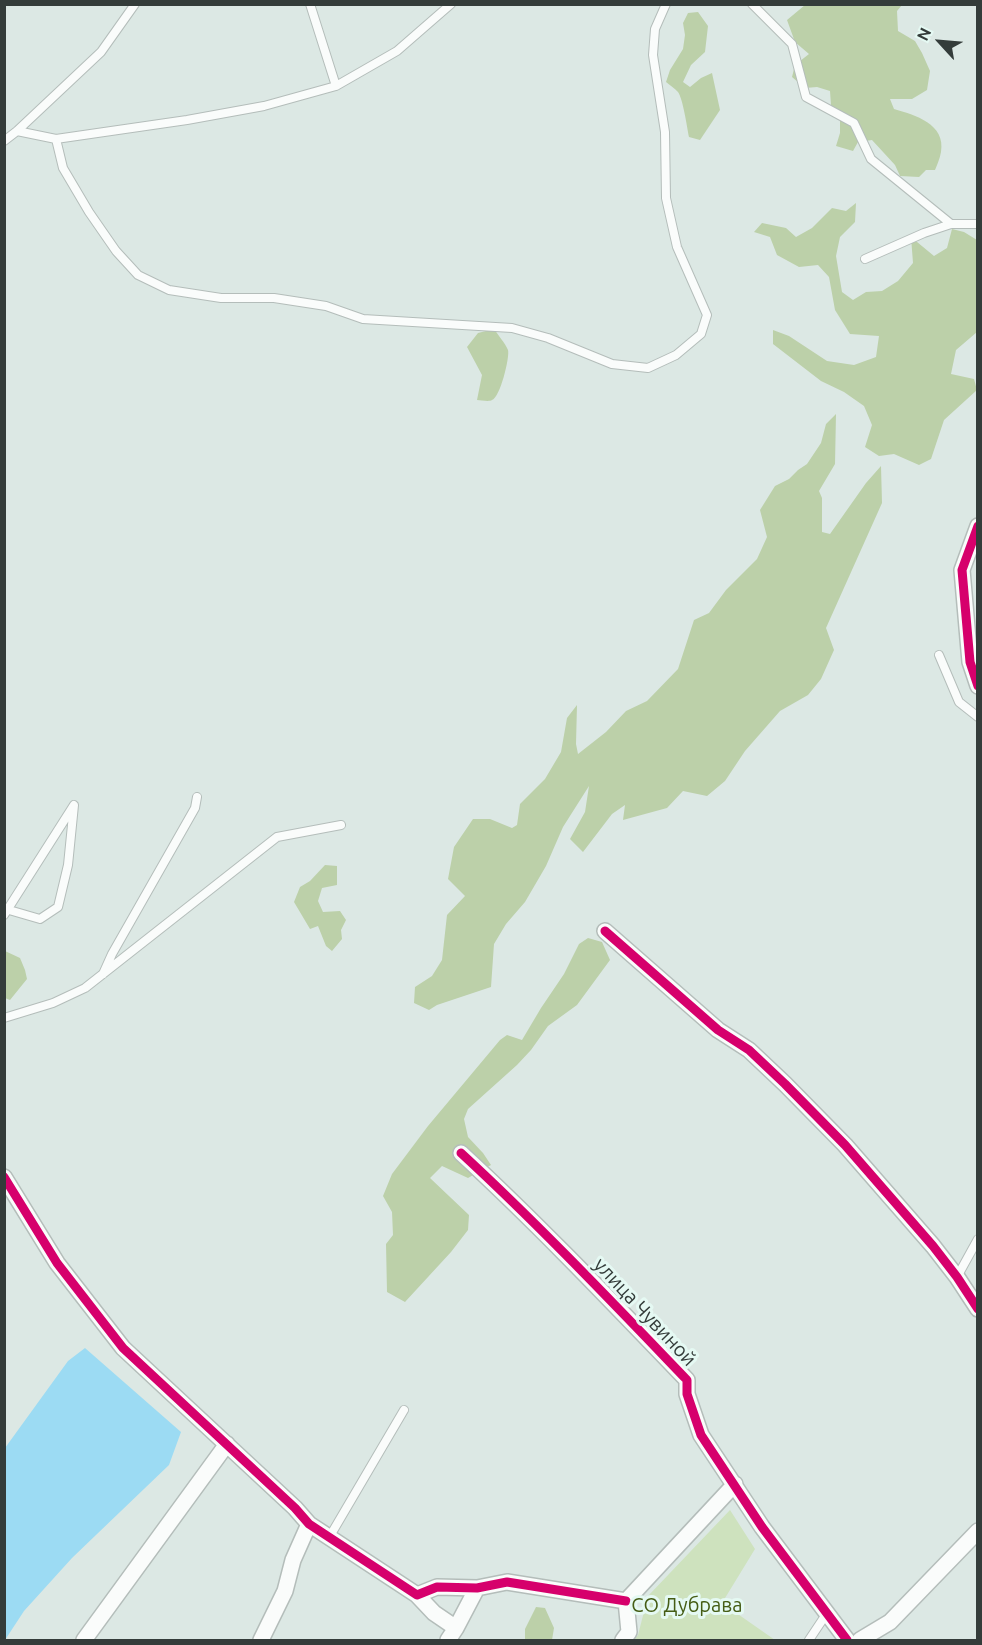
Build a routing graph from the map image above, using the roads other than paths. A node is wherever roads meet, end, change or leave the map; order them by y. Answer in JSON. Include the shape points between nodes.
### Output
{"nodes":[{"id":1,"x":135,"y":4,"type":"edge"},
{"id":2,"x":310,"y":4,"type":"edge"},
{"id":3,"x":451,"y":4,"type":"edge"},
{"id":4,"x":666,"y":4,"type":"edge"},
{"id":5,"x":752,"y":4,"type":"edge"},
{"id":6,"x":336,"y":86,"type":"junction"},
{"id":7,"x":17,"y":131,"type":"junction"},
{"id":8,"x":56,"y":139,"type":"junction"},
{"id":9,"x":4,"y":141,"type":"edge"},
{"id":10,"x":951,"y":224,"type":"junction"},
{"id":11,"x":978,"y":224,"type":"edge"},
{"id":12,"x":865,"y":259,"type":"dead end"},
{"id":13,"x":978,"y":526,"type":"edge"},
{"id":14,"x":939,"y":655,"type":"dead end"},
{"id":15,"x":978,"y":686,"type":"edge"},
{"id":16,"x":978,"y":717,"type":"edge"},
{"id":17,"x":197,"y":797,"type":"dead end"},
{"id":18,"x":341,"y":825,"type":"dead end"},
{"id":19,"x":7,"y":913,"type":"edge"},
{"id":20,"x":605,"y":931,"type":"dead end"},
{"id":21,"x":103,"y":975,"type":"junction"},
{"id":22,"x":4,"y":1018,"type":"edge"},
{"id":23,"x":461,"y":1153,"type":"dead end"},
{"id":24,"x":4,"y":1177,"type":"edge"},
{"id":25,"x":978,"y":1239,"type":"edge"},
{"id":26,"x":957,"y":1277,"type":"junction"},
{"id":27,"x":978,"y":1309,"type":"edge"},
{"id":28,"x":404,"y":1410,"type":"dead end"},
{"id":29,"x":228,"y":1444,"type":"junction"},
{"id":30,"x":735,"y":1484,"type":"junction"},
{"id":31,"x":309,"y":1524,"type":"junction"},
{"id":32,"x":978,"y":1531,"type":"edge"},
{"id":33,"x":330,"y":1536,"type":"junction"},
{"id":34,"x":477,"y":1588,"type":"junction"},
{"id":35,"x":417,"y":1595,"type":"junction"},
{"id":36,"x":626,"y":1601,"type":"junction"},
{"id":37,"x":826,"y":1613,"type":"junction"},
{"id":38,"x":452,"y":1634,"type":"edge"},
{"id":39,"x":84,"y":1641,"type":"edge"},
{"id":40,"x":261,"y":1641,"type":"edge"},
{"id":41,"x":623,"y":1641,"type":"edge"},
{"id":42,"x":808,"y":1641,"type":"edge"},
{"id":43,"x":847,"y":1641,"type":"edge"},
{"id":44,"x":860,"y":1641,"type":"edge"}],
"edges":[{"from":1,"to":7,"type":"lane","via":[[101,52]]},
{"from":2,"to":6,"type":"lane"},
{"from":3,"to":6,"type":"lane","via":[[397,51]]},
{"from":4,"to":8,"type":"lane","via":[[655,29],[653,55],[665,132],[666,198],[677,247],[707,315],[701,334],[676,355],[648,368],[612,364],[512,328],[363,319],[326,306],[274,298],[221,297],[169,290],[138,275],[116,251],[63,168]]},
{"from":5,"to":10,"type":"lane","via":[[792,44],[806,97],[854,123],[871,159]]},
{"from":6,"to":8,"type":"lane","via":[[264,106]]},
{"from":7,"to":8,"type":"lane"},
{"from":7,"to":9,"type":"lane"},
{"from":10,"to":11,"type":"lane"},
{"from":10,"to":12,"type":"lane"},
{"from":13,"to":15,"type":"street","via":[[962,570],[970,662]]},
{"from":14,"to":16,"type":"lane","via":[[959,702]]},
{"from":17,"to":21,"type":"lane","via":[[195,808]]},
{"from":18,"to":21,"type":"lane","via":[[277,837]]},
{"from":19,"to":19,"type":"lane","via":[[40,919],[58,907],[68,865],[74,806]]},
{"from":20,"to":26,"type":"street","via":[[785,1084],[845,1145]]},
{"from":21,"to":22,"type":"lane","via":[[53,1003]]},
{"from":23,"to":30,"type":"street","name":"улица Чувиной","via":[[687,1380],[687,1394],[701,1435]]},
{"from":24,"to":29,"type":"street","via":[[57,1263],[123,1348]]},
{"from":25,"to":26,"type":"lane"},
{"from":26,"to":27,"type":"street"},
{"from":28,"to":33,"type":"lane"},
{"from":29,"to":31,"type":"street"},
{"from":29,"to":39,"type":"street"},
{"from":30,"to":36,"type":"street"},
{"from":30,"to":37,"type":"street","name":"улица Чувиной"},
{"from":31,"to":33,"type":"street"},
{"from":31,"to":40,"type":"street","via":[[285,1591]]},
{"from":32,"to":44,"type":"street","via":[[890,1622]]},
{"from":33,"to":35,"type":"street"},
{"from":34,"to":35,"type":"street","via":[[437,1587]]},
{"from":34,"to":36,"type":"street","via":[[507,1582]]},
{"from":34,"to":38,"type":"street"},
{"from":35,"to":38,"type":"street"},
{"from":36,"to":41,"type":"street","via":[[628,1632]]},
{"from":37,"to":42,"type":"lane"},
{"from":37,"to":43,"type":"street","name":"улица Чувиной"}]}
